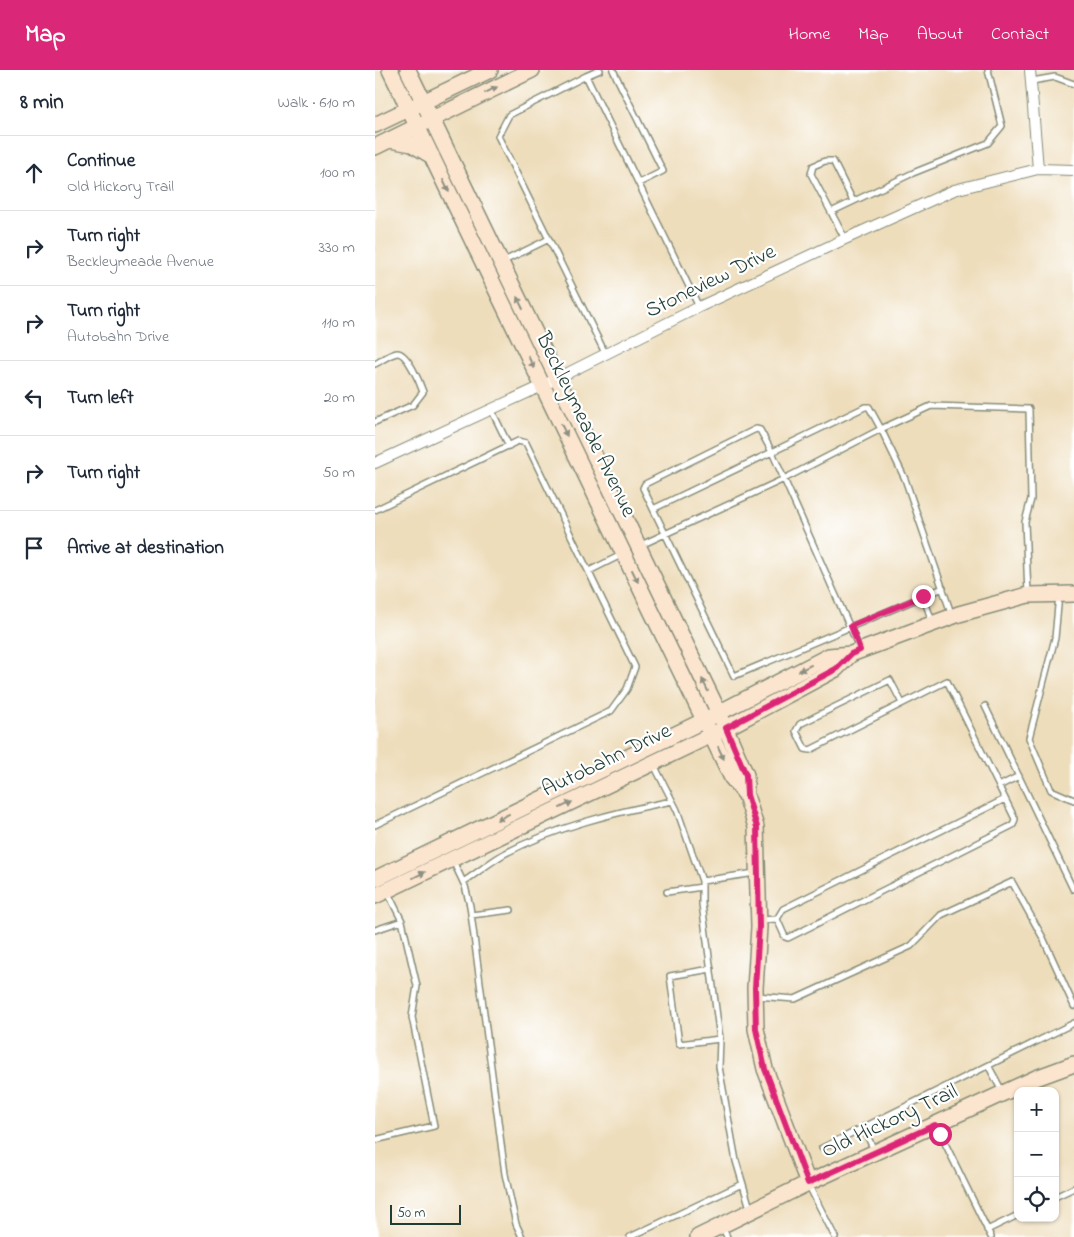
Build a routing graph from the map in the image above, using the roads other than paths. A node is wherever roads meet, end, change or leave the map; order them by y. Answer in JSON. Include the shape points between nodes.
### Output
{"nodes":[{"id":1,"x":389,"y":70,"type":"edge"},
{"id":2,"x":408,"y":70,"type":"edge"},
{"id":3,"x":489,"y":70,"type":"edge"},
{"id":4,"x":532,"y":70,"type":"edge"},
{"id":5,"x":601,"y":70,"type":"edge"},
{"id":6,"x":613,"y":70,"type":"edge"},
{"id":7,"x":988,"y":70,"type":"edge"},
{"id":8,"x":1030,"y":70,"type":"edge"},
{"id":9,"x":1054,"y":70,"type":"edge"},
{"id":10,"x":587,"y":76,"type":"junction"},
{"id":11,"x":1054,"y":77,"type":"junction"},
{"id":12,"x":1031,"y":81,"type":"junction"},
{"id":13,"x":1074,"y":84,"type":"edge"},
{"id":14,"x":424,"y":102,"type":"junction"},
{"id":15,"x":459,"y":106,"type":"junction"},
{"id":16,"x":409,"y":109,"type":"junction"},
{"id":17,"x":432,"y":119,"type":"junction"},
{"id":18,"x":375,"y":126,"type":"edge"},
{"id":19,"x":417,"y":126,"type":"junction"},
{"id":20,"x":390,"y":140,"type":"junction"},
{"id":21,"x":375,"y":147,"type":"edge"},
{"id":22,"x":439,"y":153,"type":"junction"},
{"id":23,"x":1038,"y":169,"type":"junction"},
{"id":24,"x":1074,"y":170,"type":"edge"},
{"id":25,"x":639,"y":183,"type":"junction"},
{"id":26,"x":853,"y":200,"type":"junction"},
{"id":27,"x":831,"y":212,"type":"junction"},
{"id":28,"x":549,"y":239,"type":"junction"},
{"id":29,"x":845,"y":239,"type":"junction"},
{"id":30,"x":501,"y":263,"type":"junction"},
{"id":31,"x":487,"y":270,"type":"junction"},
{"id":32,"x":699,"y":307,"type":"junction"},
{"id":33,"x":605,"y":353,"type":"junction"},
{"id":34,"x":375,"y":364,"type":"edge"},
{"id":35,"x":557,"y":378,"type":"junction"},
{"id":36,"x":542,"y":386,"type":"junction"},
{"id":37,"x":491,"y":409,"type":"junction"},
{"id":38,"x":375,"y":422,"type":"edge"},
{"id":39,"x":881,"y":429,"type":"junction"},
{"id":40,"x":509,"y":446,"type":"junction"},
{"id":41,"x":772,"y":452,"type":"junction"},
{"id":42,"x":375,"y":463,"type":"edge"},
{"id":43,"x":784,"y":479,"type":"junction"},
{"id":44,"x":653,"y":509,"type":"junction"},
{"id":45,"x":375,"y":510,"type":"edge"},
{"id":46,"x":665,"y":534,"type":"junction"},
{"id":47,"x":639,"y":546,"type":"junction"},
{"id":48,"x":624,"y":554,"type":"junction"},
{"id":49,"x":589,"y":572,"type":"junction"},
{"id":50,"x":943,"y":588,"type":"junction"},
{"id":51,"x":1067,"y":594,"type":"edge"},
{"id":52,"x":1028,"y":595,"type":"junction"},
{"id":53,"x":923,"y":596,"type":"junction"},
{"id":54,"x":953,"y":616,"type":"junction"},
{"id":55,"x":933,"y":623,"type":"junction"},
{"id":56,"x":851,"y":626,"type":"junction"},
{"id":57,"x":855,"y":652,"type":"junction"},
{"id":58,"x":902,"y":703,"type":"junction"},
{"id":59,"x":985,"y":706,"type":"dead end"},
{"id":60,"x":719,"y":712,"type":"junction"},
{"id":61,"x":705,"y":720,"type":"junction"},
{"id":62,"x":726,"y":728,"type":"junction"},
{"id":63,"x":712,"y":735,"type":"junction"},
{"id":64,"x":653,"y":763,"type":"junction"},
{"id":65,"x":1019,"y":776,"type":"junction"},
{"id":66,"x":999,"y":786,"type":"junction"},
{"id":67,"x":747,"y":795,"type":"junction"},
{"id":68,"x":1005,"y":799,"type":"junction"},
{"id":69,"x":1074,"y":800,"type":"edge"},
{"id":70,"x":672,"y":801,"type":"junction"},
{"id":71,"x":375,"y":825,"type":"edge"},
{"id":72,"x":452,"y":859,"type":"junction"},
{"id":73,"x":758,"y":872,"type":"junction"},
{"id":74,"x":375,"y":879,"type":"edge"},
{"id":75,"x":463,"y":882,"type":"junction"},
{"id":76,"x":702,"y":884,"type":"junction"},
{"id":77,"x":1073,"y":889,"type":"edge"},
{"id":78,"x":667,"y":892,"type":"dead end"},
{"id":79,"x":381,"y":893,"type":"edge"},
{"id":80,"x":511,"y":910,"type":"dead end"},
{"id":81,"x":471,"y":915,"type":"junction"},
{"id":82,"x":777,"y":919,"type":"junction"},
{"id":83,"x":759,"y":920,"type":"junction"},
{"id":84,"x":402,"y":922,"type":"junction"},
{"id":85,"x":375,"y":930,"type":"edge"},
{"id":86,"x":711,"y":969,"type":"junction"},
{"id":87,"x":755,"y":996,"type":"junction"},
{"id":88,"x":1074,"y":1006,"type":"edge"},
{"id":89,"x":1074,"y":1023,"type":"edge"},
{"id":90,"x":720,"y":1039,"type":"junction"},
{"id":91,"x":1074,"y":1064,"type":"edge"},
{"id":92,"x":989,"y":1067,"type":"junction"},
{"id":93,"x":1003,"y":1094,"type":"junction"},
{"id":94,"x":935,"y":1125,"type":"junction"},
{"id":95,"x":863,"y":1127,"type":"junction"},
{"id":96,"x":375,"y":1140,"type":"edge"},
{"id":97,"x":822,"y":1148,"type":"dead end"},
{"id":98,"x":875,"y":1153,"type":"junction"},
{"id":99,"x":808,"y":1183,"type":"junction"},
{"id":100,"x":742,"y":1184,"type":"junction"},
{"id":101,"x":1074,"y":1188,"type":"edge"},
{"id":102,"x":1059,"y":1195,"type":"edge"},
{"id":103,"x":751,"y":1211,"type":"junction"},
{"id":104,"x":1014,"y":1217,"type":"edge"},
{"id":105,"x":987,"y":1230,"type":"junction"},
{"id":106,"x":724,"y":1231,"type":"edge"},
{"id":107,"x":522,"y":1237,"type":"edge"},
{"id":108,"x":630,"y":1237,"type":"edge"},
{"id":109,"x":698,"y":1237,"type":"edge"},
{"id":110,"x":835,"y":1237,"type":"edge"},
{"id":111,"x":991,"y":1237,"type":"edge"}],
"edges":[{"from":1,"to":16,"type":"street","name":"Beckleymeade Avenue"},
{"from":2,"to":14,"type":"street","name":"Beckleymeade Avenue"},
{"from":3,"to":14,"type":"street"},
{"from":15,"to":4,"type":"street","one_way":true},
{"from":5,"to":10,"type":"lane"},
{"from":6,"to":25,"type":"lane","via":[[663,171]]},
{"from":7,"to":26,"type":"lane","via":[[1002,126],[988,143]]},
{"from":8,"to":12,"type":"street"},
{"from":9,"to":11,"type":"lane"},
{"from":10,"to":25,"type":"lane"},
{"from":10,"to":28,"type":"lane","via":[[509,116],[498,136]]},
{"from":11,"to":12,"type":"lane"},
{"from":11,"to":13,"type":"lane"},
{"from":12,"to":23,"type":"street"},
{"from":14,"to":16,"type":"street"},
{"from":14,"to":17,"type":"street","name":"Beckleymeade Avenue"},
{"from":15,"to":17,"type":"street"},
{"from":15,"to":22,"type":"street","via":[[447,124]]},
{"from":16,"to":18,"type":"street"},
{"from":16,"to":19,"type":"street","name":"Beckleymeade Avenue"},
{"from":17,"to":19,"type":"street"},
{"from":17,"to":22,"type":"street","name":"Beckleymeade Avenue"},
{"from":19,"to":20,"type":"street"},
{"from":19,"to":22,"type":"street","name":"Beckleymeade Avenue"},
{"from":20,"to":21,"type":"street"},
{"from":20,"to":22,"type":"street"},
{"from":22,"to":30,"type":"street","name":"Beckleymeade Avenue"},
{"from":22,"to":31,"type":"street","name":"Beckleymeade Avenue","one_way":true},
{"from":23,"to":24,"type":"street","name":"Stoneview Drive"},
{"from":23,"to":29,"type":"street","name":"Stoneview Drive","via":[[954,190]]},
{"from":25,"to":32,"type":"lane"},
{"from":26,"to":27,"type":"lane"},
{"from":26,"to":27,"type":"lane","via":[[833,161],[813,166],[811,174]]},
{"from":27,"to":29,"type":"lane"},
{"from":28,"to":30,"type":"lane"},
{"from":28,"to":33,"type":"lane"},
{"from":29,"to":32,"type":"street","name":"Stoneview Drive"},
{"from":30,"to":31,"type":"lane"},
{"from":35,"to":30,"type":"street","name":"Beckleymeade Avenue","one_way":true},
{"from":31,"to":36,"type":"street","name":"Beckleymeade Avenue","one_way":true},
{"from":32,"to":33,"type":"street","name":"Stoneview Drive"},
{"from":33,"to":35,"type":"street","name":"Stoneview Drive"},
{"from":34,"to":38,"type":"lane","via":[[401,354],[407,358],[423,392],[413,405]]},
{"from":35,"to":36,"type":"street","name":"Stoneview Drive"},
{"from":35,"to":47,"type":"street","name":"Beckleymeade Avenue"},
{"from":36,"to":37,"type":"street","name":"Stoneview Drive"},
{"from":36,"to":48,"type":"street","name":"Beckleymeade Avenue","one_way":true},
{"from":37,"to":40,"type":"lane"},
{"from":37,"to":42,"type":"street","name":"Stoneview Drive"},
{"from":39,"to":41,"type":"lane","via":[[869,407],[865,407]]},
{"from":39,"to":43,"type":"lane"},
{"from":39,"to":50,"type":"lane","via":[[905,479]]},
{"from":39,"to":52,"type":"lane","via":[[931,406],[1029,409],[1031,500],[1025,522]]},
{"from":40,"to":45,"type":"lane"},
{"from":40,"to":49,"type":"lane","via":[[518,441],[529,447]]},
{"from":41,"to":43,"type":"lane"},
{"from":41,"to":44,"type":"lane"},
{"from":41,"to":44,"type":"lane","via":[[761,430],[756,429],[645,484],[643,488]]},
{"from":43,"to":46,"type":"lane"},
{"from":43,"to":56,"type":"lane"},
{"from":44,"to":46,"type":"lane"},
{"from":46,"to":47,"type":"lane"},
{"from":46,"to":56,"type":"lane","via":[[734,676]]},
{"from":47,"to":48,"type":"street"},
{"from":60,"to":47,"type":"street","name":"Beckleymeade Avenue","one_way":true},
{"from":48,"to":49,"type":"lane"},
{"from":48,"to":61,"type":"street","name":"Beckleymeade Avenue","one_way":true},
{"from":49,"to":71,"type":"lane","via":[[635,667],[615,708]]},
{"from":50,"to":53,"type":"lane"},
{"from":50,"to":54,"type":"lane"},
{"from":51,"to":52,"type":"street","name":"Autobahn Drive"},
{"from":51,"to":69,"type":"lane","via":[[1029,738],[1051,790]]},
{"from":52,"to":54,"type":"street","name":"Autobahn Drive"},
{"from":53,"to":55,"type":"lane"},
{"from":53,"to":56,"type":"lane"},
{"from":54,"to":55,"type":"street","name":"Autobahn Drive"},
{"from":55,"to":57,"type":"street","name":"Autobahn Drive"},
{"from":56,"to":57,"type":"lane"},
{"from":57,"to":60,"type":"street","name":"Autobahn Drive","one_way":true,"via":[[829,656]]},
{"from":57,"to":62,"type":"street","name":"Autobahn Drive","via":[[836,669]]},
{"from":58,"to":58,"type":"lane","via":[[810,750],[805,749],[796,731],[799,724],[889,680]]},
{"from":58,"to":66,"type":"lane","via":[[947,681]]},
{"from":59,"to":65,"type":"lane"},
{"from":60,"to":61,"type":"street","name":"Autobahn Drive"},
{"from":60,"to":62,"type":"street","name":"Beckleymeade Avenue"},
{"from":61,"to":63,"type":"street","name":"Beckleymeade Avenue"},
{"from":61,"to":74,"type":"street","name":"Autobahn Drive","one_way":true},
{"from":62,"to":63,"type":"street","name":"Autobahn Drive"},
{"from":62,"to":67,"type":"street","name":"Beckleymeade Avenue","via":[[746,775]]},
{"from":63,"to":64,"type":"street","name":"Autobahn Drive"},
{"from":63,"to":67,"type":"street","name":"Beckleymeade Avenue","one_way":true,"via":[[733,778]]},
{"from":64,"to":70,"type":"lane"},
{"from":72,"to":64,"type":"street","name":"Autobahn Drive","one_way":true},
{"from":65,"to":66,"type":"lane"},
{"from":65,"to":77,"type":"lane"},
{"from":66,"to":68,"type":"lane"},
{"from":67,"to":73,"type":"street","name":"Beckleymeade Avenue","via":[[757,827]]},
{"from":68,"to":82,"type":"lane","via":[[783,909]]},
{"from":68,"to":82,"type":"lane","via":[[1015,819],[1013,826],[788,938]]},
{"from":70,"to":75,"type":"lane","via":[[634,809],[544,837],[504,854]]},
{"from":70,"to":76,"type":"lane"},
{"from":72,"to":75,"type":"lane"},
{"from":79,"to":72,"type":"street","name":"Autobahn Drive","one_way":true},
{"from":73,"to":76,"type":"lane"},
{"from":73,"to":83,"type":"street","name":"Beckleymeade Avenue"},
{"from":75,"to":81,"type":"lane"},
{"from":76,"to":78,"type":"lane"},
{"from":76,"to":86,"type":"lane"},
{"from":79,"to":84,"type":"lane"},
{"from":80,"to":81,"type":"lane"},
{"from":81,"to":107,"type":"lane","via":[[505,1174]]},
{"from":82,"to":83,"type":"lane"},
{"from":83,"to":87,"type":"street","name":"Beckleymeade Avenue"},
{"from":84,"to":85,"type":"lane"},
{"from":84,"to":96,"type":"lane","via":[[417,986],[411,1017],[434,1126]]},
{"from":86,"to":90,"type":"lane"},
{"from":86,"to":90,"type":"lane","via":[[670,976],[679,1044]]},
{"from":87,"to":88,"type":"lane","via":[[795,999],[911,946],[941,915],[1012,882],[1043,938]]},
{"from":87,"to":99,"type":"street","name":"Beckleymeade Avenue","via":[[756,1029],[765,1069]]},
{"from":89,"to":92,"type":"lane"},
{"from":90,"to":100,"type":"lane","via":[[719,1067]]},
{"from":91,"to":93,"type":"street","name":"Old Hickory Trail"},
{"from":92,"to":93,"type":"lane"},
{"from":92,"to":95,"type":"lane"},
{"from":93,"to":94,"type":"street","name":"Old Hickory Trail"},
{"from":94,"to":98,"type":"street","name":"Old Hickory Trail"},
{"from":94,"to":105,"type":"lane"},
{"from":95,"to":97,"type":"lane"},
{"from":95,"to":98,"type":"lane"},
{"from":98,"to":99,"type":"street","name":"Old Hickory Trail"},
{"from":99,"to":103,"type":"street","name":"Old Hickory Trail"},
{"from":99,"to":110,"type":"lane"},
{"from":100,"to":103,"type":"lane"},
{"from":100,"to":108,"type":"lane"},
{"from":101,"to":102,"type":"lane"},
{"from":103,"to":106,"type":"street","name":"Old Hickory Trail"},
{"from":104,"to":105,"type":"lane"},
{"from":105,"to":111,"type":"lane"},
{"from":106,"to":109,"type":"street","name":"Old Hickory Trail"}]}
